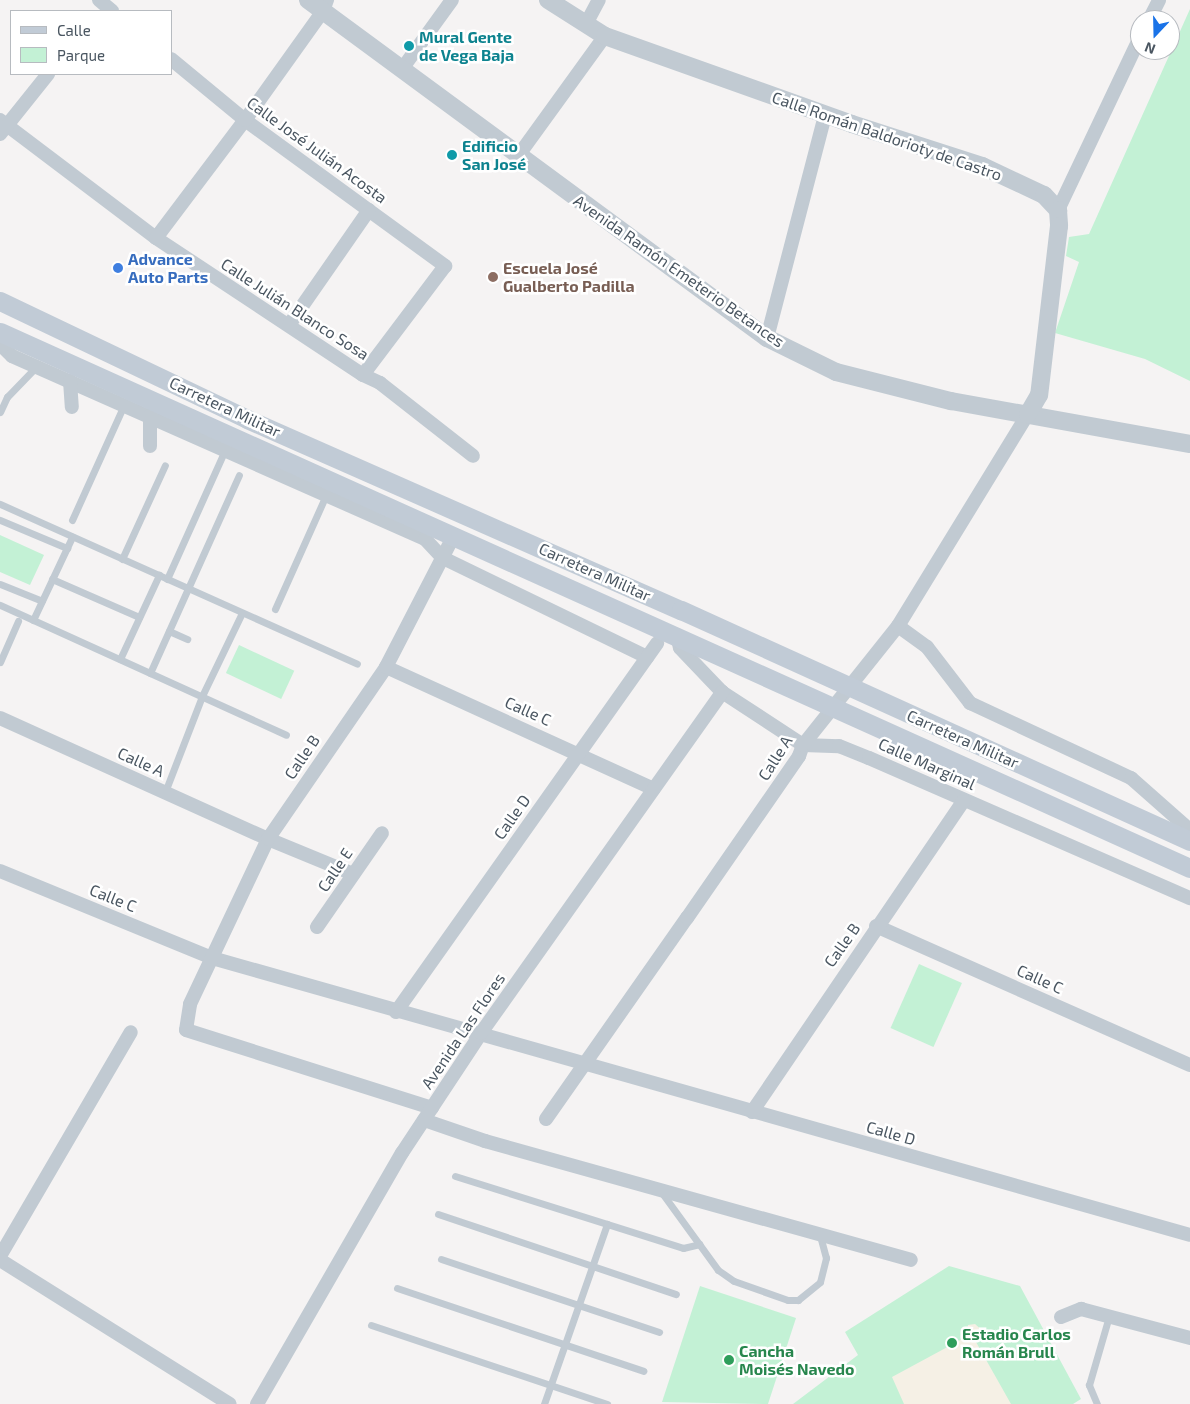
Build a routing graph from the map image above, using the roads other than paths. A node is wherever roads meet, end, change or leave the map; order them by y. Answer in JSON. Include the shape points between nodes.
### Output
{"nodes":[{"id":1,"x":308,"y":0,"type":"edge"},
{"id":2,"x":452,"y":0,"type":"edge"},
{"id":3,"x":548,"y":0,"type":"edge"},
{"id":4,"x":599,"y":0,"type":"edge"},
{"id":5,"x":325,"y":6,"type":"edge"},
{"id":6,"x":586,"y":24,"type":"junction"},
{"id":7,"x":605,"y":36,"type":"junction"},
{"id":8,"x":1130,"y":58,"type":"edge"},
{"id":9,"x":172,"y":60,"type":"edge"},
{"id":10,"x":402,"y":69,"type":"junction"},
{"id":11,"x":47,"y":75,"type":"edge"},
{"id":12,"x":825,"y":115,"type":"junction"},
{"id":13,"x":245,"y":120,"type":"junction"},
{"id":14,"x":2,"y":127,"type":"edge"},
{"id":15,"x":518,"y":156,"type":"junction"},
{"id":16,"x":370,"y":210,"type":"junction"},
{"id":17,"x":1058,"y":210,"type":"junction"},
{"id":18,"x":156,"y":238,"type":"junction"},
{"id":19,"x":0,"y":301,"type":"edge"},
{"id":20,"x":289,"y":325,"type":"junction"},
{"id":21,"x":0,"y":332,"type":"edge"},
{"id":22,"x":767,"y":338,"type":"junction"},
{"id":23,"x":0,"y":344,"type":"edge"},
{"id":24,"x":36,"y":367,"type":"junction"},
{"id":25,"x":363,"y":375,"type":"junction"},
{"id":26,"x":70,"y":381,"type":"junction"},
{"id":27,"x":6,"y":397,"type":"junction"},
{"id":28,"x":0,"y":403,"type":"edge"},
{"id":29,"x":124,"y":404,"type":"junction"},
{"id":30,"x":72,"y":407,"type":"dead end"},
{"id":31,"x":0,"y":412,"type":"edge"},
{"id":32,"x":1028,"y":414,"type":"junction"},
{"id":33,"x":150,"y":416,"type":"junction"},
{"id":34,"x":1190,"y":444,"type":"edge"},
{"id":35,"x":150,"y":446,"type":"dead end"},
{"id":36,"x":225,"y":450,"type":"junction"},
{"id":37,"x":473,"y":456,"type":"dead end"},
{"id":38,"x":165,"y":465,"type":"dead end"},
{"id":39,"x":239,"y":475,"type":"dead end"},
{"id":40,"x":326,"y":495,"type":"junction"},
{"id":41,"x":0,"y":504,"type":"edge"},
{"id":42,"x":0,"y":520,"type":"edge"},
{"id":43,"x":72,"y":520,"type":"dead end"},
{"id":44,"x":454,"y":535,"type":"junction"},
{"id":45,"x":72,"y":536,"type":"junction"},
{"id":46,"x":67,"y":548,"type":"junction"},
{"id":47,"x":443,"y":558,"type":"junction"},
{"id":48,"x":122,"y":559,"type":"junction"},
{"id":49,"x":159,"y":575,"type":"junction"},
{"id":50,"x":52,"y":579,"type":"junction"},
{"id":51,"x":167,"y":579,"type":"junction"},
{"id":52,"x":0,"y":584,"type":"edge"},
{"id":53,"x":188,"y":589,"type":"junction"},
{"id":54,"x":42,"y":601,"type":"junction"},
{"id":55,"x":0,"y":605,"type":"edge"},
{"id":56,"x":275,"y":610,"type":"dead end"},
{"id":57,"x":242,"y":613,"type":"junction"},
{"id":58,"x":139,"y":617,"type":"junction"},
{"id":59,"x":33,"y":620,"type":"junction"},
{"id":60,"x":18,"y":621,"type":"dead end"},
{"id":61,"x":898,"y":626,"type":"junction"},
{"id":62,"x":169,"y":631,"type":"junction"},
{"id":63,"x":677,"y":635,"type":"junction"},
{"id":64,"x":187,"y":639,"type":"dead end"},
{"id":65,"x":657,"y":643,"type":"dead end"},
{"id":66,"x":647,"y":657,"type":"junction"},
{"id":67,"x":120,"y":660,"type":"junction"},
{"id":68,"x":0,"y":662,"type":"edge"},
{"id":69,"x":357,"y":664,"type":"dead end"},
{"id":70,"x":386,"y":667,"type":"junction"},
{"id":71,"x":150,"y":673,"type":"junction"},
{"id":72,"x":849,"y":688,"type":"junction"},
{"id":73,"x":722,"y":692,"type":"junction"},
{"id":74,"x":202,"y":696,"type":"junction"},
{"id":75,"x":833,"y":708,"type":"junction"},
{"id":76,"x":0,"y":718,"type":"edge"},
{"id":77,"x":286,"y":735,"type":"dead end"},
{"id":78,"x":803,"y":745,"type":"junction"},
{"id":79,"x":579,"y":754,"type":"junction"},
{"id":80,"x":654,"y":789,"type":"junction"},
{"id":81,"x":165,"y":792,"type":"junction"},
{"id":82,"x":964,"y":800,"type":"junction"},
{"id":83,"x":1190,"y":830,"type":"edge"},
{"id":84,"x":382,"y":833,"type":"dead end"},
{"id":85,"x":268,"y":839,"type":"junction"},
{"id":86,"x":1190,"y":841,"type":"edge"},
{"id":87,"x":1190,"y":868,"type":"edge"},
{"id":88,"x":0,"y":871,"type":"edge"},
{"id":89,"x":353,"y":874,"type":"junction"},
{"id":90,"x":1190,"y":898,"type":"edge"},
{"id":91,"x":876,"y":926,"type":"junction"},
{"id":92,"x":317,"y":927,"type":"dead end"},
{"id":93,"x":212,"y":958,"type":"junction"},
{"id":94,"x":396,"y":1012,"type":"junction"},
{"id":95,"x":131,"y":1032,"type":"dead end"},
{"id":96,"x":481,"y":1033,"type":"junction"},
{"id":97,"x":584,"y":1064,"type":"junction"},
{"id":98,"x":1190,"y":1065,"type":"edge"},
{"id":99,"x":432,"y":1108,"type":"junction"},
{"id":100,"x":752,"y":1112,"type":"junction"},
{"id":101,"x":546,"y":1119,"type":"dead end"},
{"id":102,"x":424,"y":1120,"type":"junction"},
{"id":103,"x":454,"y":1176,"type":"dead end"},
{"id":104,"x":661,"y":1190,"type":"junction"},
{"id":105,"x":438,"y":1214,"type":"dead end"},
{"id":106,"x":607,"y":1224,"type":"junction"},
{"id":107,"x":820,"y":1234,"type":"junction"},
{"id":108,"x":1190,"y":1235,"type":"edge"},
{"id":109,"x":700,"y":1244,"type":"junction"},
{"id":110,"x":0,"y":1256,"type":"edge"},
{"id":111,"x":441,"y":1259,"type":"dead end"},
{"id":112,"x":0,"y":1260,"type":"edge"},
{"id":113,"x":911,"y":1260,"type":"dead end"},
{"id":114,"x":592,"y":1265,"type":"junction"},
{"id":115,"x":397,"y":1288,"type":"dead end"},
{"id":116,"x":676,"y":1294,"type":"dead end"},
{"id":117,"x":578,"y":1306,"type":"junction"},
{"id":118,"x":1109,"y":1315,"type":"junction"},
{"id":119,"x":1061,"y":1316,"type":"dead end"},
{"id":120,"x":371,"y":1325,"type":"dead end"},
{"id":121,"x":659,"y":1332,"type":"dead end"},
{"id":122,"x":1190,"y":1338,"type":"edge"},
{"id":123,"x":565,"y":1344,"type":"junction"},
{"id":124,"x":643,"y":1371,"type":"dead end"},
{"id":125,"x":551,"y":1384,"type":"junction"},
{"id":126,"x":230,"y":1404,"type":"edge"},
{"id":127,"x":257,"y":1404,"type":"edge"},
{"id":128,"x":544,"y":1404,"type":"edge"},
{"id":129,"x":607,"y":1404,"type":"edge"},
{"id":130,"x":1096,"y":1404,"type":"edge"}],
"edges":[{"from":1,"to":5,"type":"street","name":"Avenida Ramón Emeterio Betances"},
{"from":2,"to":10,"type":"street"},
{"from":3,"to":6,"type":"street","name":"Calle Román Baldorioty de Castro"},
{"from":4,"to":6,"type":"street"},
{"from":5,"to":10,"type":"street","name":"Avenida Ramón Emeterio Betances"},
{"from":5,"to":13,"type":"street"},
{"from":6,"to":7,"type":"street","name":"Calle Román Baldorioty de Castro"},
{"from":7,"to":12,"type":"street","name":"Calle Román Baldorioty de Castro"},
{"from":7,"to":15,"type":"street"},
{"from":8,"to":17,"type":"street"},
{"from":9,"to":13,"type":"street","name":"Calle José Julián Acosta"},
{"from":10,"to":15,"type":"street","name":"Avenida Ramón Emeterio Betances"},
{"from":11,"to":14,"type":"street"},
{"from":12,"to":17,"type":"street","name":"Calle Román Baldorioty de Castro","via":[[982,166],[1044,195]]},
{"from":12,"to":22,"type":"street"},
{"from":13,"to":16,"type":"street","name":"Calle José Julián Acosta"},
{"from":13,"to":18,"type":"street"},
{"from":14,"to":18,"type":"street","name":"Calle Julián Blanco Sosa"},
{"from":15,"to":22,"type":"street","name":"Avenida Ramón Emeterio Betances"},
{"from":16,"to":20,"type":"street"},
{"from":16,"to":25,"type":"street","name":"Calle José Julián Acosta","via":[[445,266]]},
{"from":17,"to":32,"type":"street","via":[[1059,226],[1039,395]]},
{"from":18,"to":20,"type":"street","name":"Calle Julián Blanco Sosa"},
{"from":19,"to":72,"type":"main road","name":"Carretera Militar","via":[[247,419],[681,610]]},
{"from":20,"to":25,"type":"street","name":"Calle Julián Blanco Sosa"},
{"from":21,"to":44,"type":"main road","name":"Carretera Militar"},
{"from":22,"to":32,"type":"street","name":"Avenida Ramón Emeterio Betances","via":[[836,372],[951,401]]},
{"from":23,"to":24,"type":"street","via":[[12,356]]},
{"from":24,"to":26,"type":"street"},
{"from":24,"to":27,"type":"lane"},
{"from":25,"to":37,"type":"street","name":"Calle Julián Blanco Sosa","via":[[380,382]]},
{"from":26,"to":29,"type":"street"},
{"from":26,"to":30,"type":"street"},
{"from":27,"to":28,"type":"lane"},
{"from":27,"to":31,"type":"lane"},
{"from":29,"to":33,"type":"street"},
{"from":29,"to":43,"type":"lane"},
{"from":32,"to":34,"type":"street","name":"Avenida Ramón Emeterio Betances"},
{"from":32,"to":61,"type":"street","name":"Calle A"},
{"from":33,"to":35,"type":"street"},
{"from":33,"to":36,"type":"street"},
{"from":36,"to":40,"type":"street"},
{"from":36,"to":51,"type":"lane"},
{"from":38,"to":48,"type":"lane"},
{"from":39,"to":53,"type":"lane"},
{"from":40,"to":47,"type":"street","via":[[425,540]]},
{"from":40,"to":56,"type":"lane"},
{"from":41,"to":45,"type":"lane"},
{"from":42,"to":46,"type":"lane"},
{"from":44,"to":47,"type":"street","name":"Calle B"},
{"from":44,"to":63,"type":"main road","name":"Carretera Militar"},
{"from":45,"to":46,"type":"lane"},
{"from":45,"to":48,"type":"lane"},
{"from":46,"to":50,"type":"lane"},
{"from":47,"to":66,"type":"street"},
{"from":47,"to":70,"type":"street","name":"Calle B"},
{"from":48,"to":49,"type":"lane"},
{"from":49,"to":51,"type":"lane"},
{"from":49,"to":58,"type":"lane"},
{"from":50,"to":54,"type":"lane"},
{"from":50,"to":58,"type":"lane"},
{"from":51,"to":53,"type":"lane"},
{"from":52,"to":54,"type":"lane"},
{"from":53,"to":57,"type":"lane"},
{"from":53,"to":62,"type":"lane"},
{"from":54,"to":59,"type":"lane"},
{"from":55,"to":59,"type":"lane"},
{"from":57,"to":69,"type":"lane"},
{"from":57,"to":74,"type":"lane"},
{"from":58,"to":67,"type":"lane"},
{"from":59,"to":67,"type":"lane"},
{"from":60,"to":68,"type":"lane"},
{"from":61,"to":72,"type":"street","name":"Calle A"},
{"from":61,"to":83,"type":"street","via":[[927,647],[970,703],[1131,778]]},
{"from":62,"to":64,"type":"lane"},
{"from":62,"to":71,"type":"lane"},
{"from":63,"to":73,"type":"street","via":[[680,648]]},
{"from":63,"to":75,"type":"main road","name":"Carretera Militar"},
{"from":65,"to":66,"type":"street","name":"Calle D"},
{"from":66,"to":79,"type":"street","name":"Calle D"},
{"from":67,"to":71,"type":"lane"},
{"from":70,"to":79,"type":"street","name":"Calle C"},
{"from":70,"to":85,"type":"street","name":"Calle B"},
{"from":71,"to":74,"type":"lane"},
{"from":72,"to":75,"type":"street","name":"Calle A"},
{"from":72,"to":86,"type":"main road","name":"Carretera Militar"},
{"from":73,"to":78,"type":"street"},
{"from":73,"to":80,"type":"street","name":"Avenida Las Flores"},
{"from":74,"to":77,"type":"lane"},
{"from":74,"to":81,"type":"lane"},
{"from":75,"to":78,"type":"street","name":"Calle A"},
{"from":75,"to":87,"type":"main road","name":"Carretera Militar"},
{"from":76,"to":81,"type":"street","name":"Calle A"},
{"from":78,"to":82,"type":"street","name":"Calle Marginal","via":[[839,746]]},
{"from":78,"to":97,"type":"street","name":"Calle A","via":[[793,764]]},
{"from":79,"to":80,"type":"street","name":"Calle C"},
{"from":79,"to":94,"type":"street","name":"Calle D"},
{"from":80,"to":96,"type":"street","name":"Avenida Las Flores"},
{"from":81,"to":85,"type":"street","name":"Calle A"},
{"from":82,"to":90,"type":"street","name":"Calle Marginal"},
{"from":82,"to":91,"type":"street","name":"Calle B"},
{"from":84,"to":89,"type":"street","name":"Calle E"},
{"from":85,"to":89,"type":"street","name":"Calle A"},
{"from":85,"to":93,"type":"street","name":"Calle B"},
{"from":88,"to":93,"type":"street","name":"Calle C"},
{"from":89,"to":92,"type":"street","name":"Calle E"},
{"from":91,"to":98,"type":"street","name":"Calle C"},
{"from":91,"to":100,"type":"street","name":"Calle B"},
{"from":93,"to":94,"type":"street","name":"Calle C"},
{"from":93,"to":99,"type":"street","name":"Calle B","via":[[190,1004],[186,1030]]},
{"from":94,"to":96,"type":"street","name":"Calle D"},
{"from":95,"to":110,"type":"street"},
{"from":96,"to":97,"type":"street","name":"Calle D"},
{"from":96,"to":99,"type":"street","name":"Avenida Las Flores"},
{"from":97,"to":100,"type":"street","name":"Calle D"},
{"from":97,"to":101,"type":"street","name":"Calle A"},
{"from":99,"to":102,"type":"street","name":"Avenida Las Flores"},
{"from":100,"to":108,"type":"street","name":"Calle D"},
{"from":102,"to":104,"type":"street","via":[[485,1141]]},
{"from":102,"to":127,"type":"street","name":"Avenida Las Flores"},
{"from":103,"to":106,"type":"lane"},
{"from":104,"to":107,"type":"street"},
{"from":104,"to":109,"type":"lane"},
{"from":105,"to":114,"type":"lane"},
{"from":106,"to":109,"type":"lane","via":[[683,1248]]},
{"from":106,"to":114,"type":"lane"},
{"from":107,"to":109,"type":"lane","via":[[826,1258],[820,1282],[798,1300],[788,1300],[734,1281],[718,1270]]},
{"from":107,"to":113,"type":"street"},
{"from":111,"to":117,"type":"lane"},
{"from":112,"to":126,"type":"street"},
{"from":114,"to":116,"type":"lane"},
{"from":114,"to":117,"type":"lane"},
{"from":115,"to":123,"type":"lane"},
{"from":117,"to":121,"type":"lane"},
{"from":117,"to":123,"type":"lane"},
{"from":118,"to":119,"type":"street","via":[[1081,1309]]},
{"from":118,"to":122,"type":"street"},
{"from":118,"to":130,"type":"lane","via":[[1089,1385]]},
{"from":120,"to":125,"type":"lane"},
{"from":123,"to":124,"type":"lane"},
{"from":123,"to":125,"type":"lane"},
{"from":125,"to":128,"type":"lane"},
{"from":125,"to":129,"type":"lane"}]}
